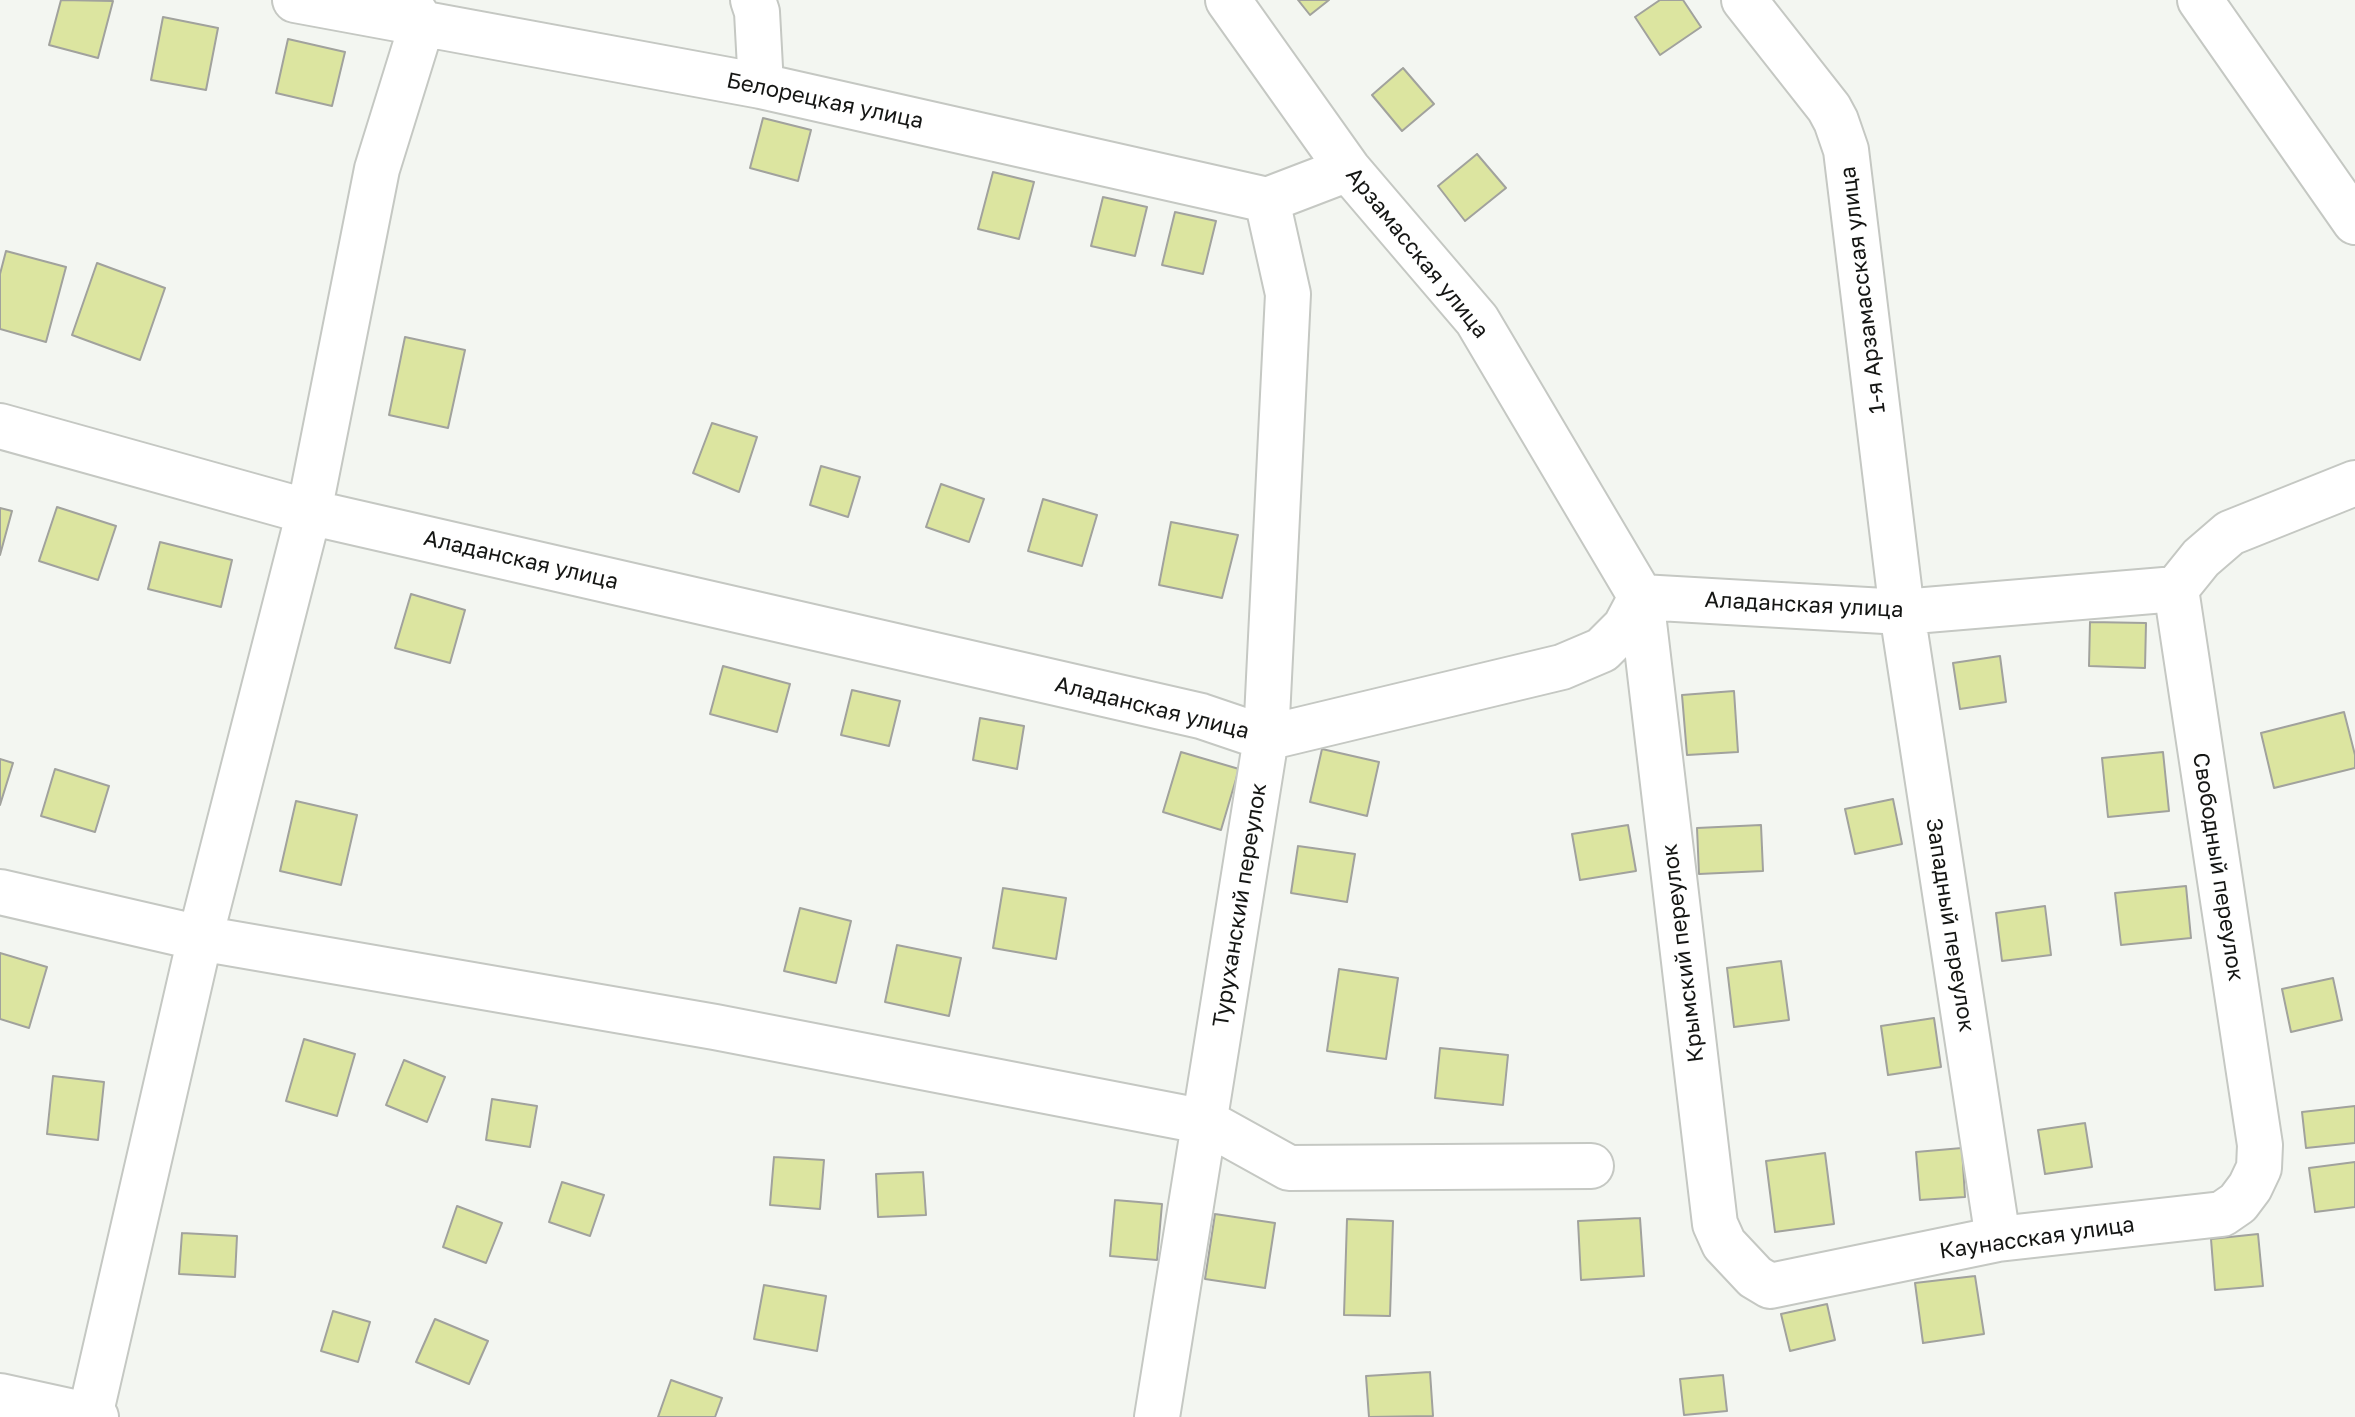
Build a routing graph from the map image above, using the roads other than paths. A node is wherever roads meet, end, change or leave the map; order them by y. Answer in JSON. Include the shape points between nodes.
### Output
{"nodes":[{"id":1,"x":295,"y":0,"type":"edge"},
{"id":2,"x":753,"y":0,"type":"edge"},
{"id":3,"x":1228,"y":0,"type":"edge"},
{"id":4,"x":1744,"y":0,"type":"edge"},
{"id":5,"x":2200,"y":0,"type":"edge"},
{"id":6,"x":414,"y":12,"type":"edge"},
{"id":7,"x":761,"y":86,"type":"junction"},
{"id":8,"x":1348,"y":169,"type":"junction"},
{"id":9,"x":1267,"y":200,"type":"junction"},
{"id":10,"x":2355,"y":222,"type":"edge"},
{"id":11,"x":0,"y":426,"type":"edge"},
{"id":12,"x":2355,"y":483,"type":"edge"},
{"id":13,"x":309,"y":512,"type":"junction"},
{"id":14,"x":2176,"y":589,"type":"junction"},
{"id":15,"x":1641,"y":597,"type":"junction"},
{"id":16,"x":1902,"y":612,"type":"junction"},
{"id":17,"x":1266,"y":738,"type":"junction"},
{"id":18,"x":0,"y":892,"type":"edge"},
{"id":19,"x":200,"y":938,"type":"junction"},
{"id":20,"x":1206,"y":1122,"type":"junction"},
{"id":21,"x":2260,"y":1145,"type":"joint"},
{"id":22,"x":1591,"y":1166,"type":"dead end"},
{"id":23,"x":1998,"y":1239,"type":"junction"},
{"id":24,"x":1770,"y":1286,"type":"joint"},
{"id":25,"x":0,"y":1396,"type":"edge"},
{"id":26,"x":93,"y":1416,"type":"edge"},
{"id":27,"x":1157,"y":1417,"type":"edge"}],
"edges":[{"from":1,"to":6,"type":"street","name":"Белорецкая улица"},
{"from":2,"to":7,"type":"street"},
{"from":3,"to":8,"type":"street","name":"Арзамасская улица"},
{"from":4,"to":16,"type":"street","name":"1-я Арзамасская улица","via":[[1829,108],[1846,150]]},
{"from":5,"to":10,"type":"street"},
{"from":6,"to":7,"type":"street","name":"Белорецкая улица"},
{"from":6,"to":13,"type":"street"},
{"from":7,"to":9,"type":"street","name":"Белорецкая улица"},
{"from":8,"to":9,"type":"street"},
{"from":8,"to":15,"type":"street","name":"Арзамасская улица","via":[[1477,320]]},
{"from":9,"to":17,"type":"street","name":"Туруханский переулок","via":[[1288,294]]},
{"from":11,"to":13,"type":"street","name":"Аладанская улица"},
{"from":12,"to":14,"type":"street","via":[[2230,533]]},
{"from":13,"to":17,"type":"street","name":"Аладанская улица","via":[[1201,716]]},
{"from":13,"to":19,"type":"street"},
{"from":14,"to":16,"type":"street","name":"Аладанская улица"},
{"from":14,"to":21,"type":"street","name":"Свободный переулок"},
{"from":15,"to":16,"type":"street","name":"Аладанская улица"},
{"from":15,"to":17,"type":"street","name":"Аладанская улица","via":[[1625,627],[1602,650],[1562,667]]},
{"from":15,"to":24,"type":"street","name":"Крымский переулок","via":[[1715,1224],[1738,1261]]},
{"from":16,"to":23,"type":"street","name":"Западный переулок"},
{"from":17,"to":20,"type":"street","name":"Туруханский переулок"},
{"from":18,"to":19,"type":"street"},
{"from":19,"to":20,"type":"street","via":[[715,1027]]},
{"from":19,"to":26,"type":"street"},
{"from":20,"to":22,"type":"street","via":[[1289,1168]]},
{"from":20,"to":27,"type":"street","name":"Туруханский переулок"},
{"from":21,"to":23,"type":"street","name":"Каунасская улица","via":[[2259,1168],[2250,1187],[2222,1214]]},
{"from":23,"to":24,"type":"street","name":"Каунасская улица"},
{"from":25,"to":26,"type":"street"}]}
